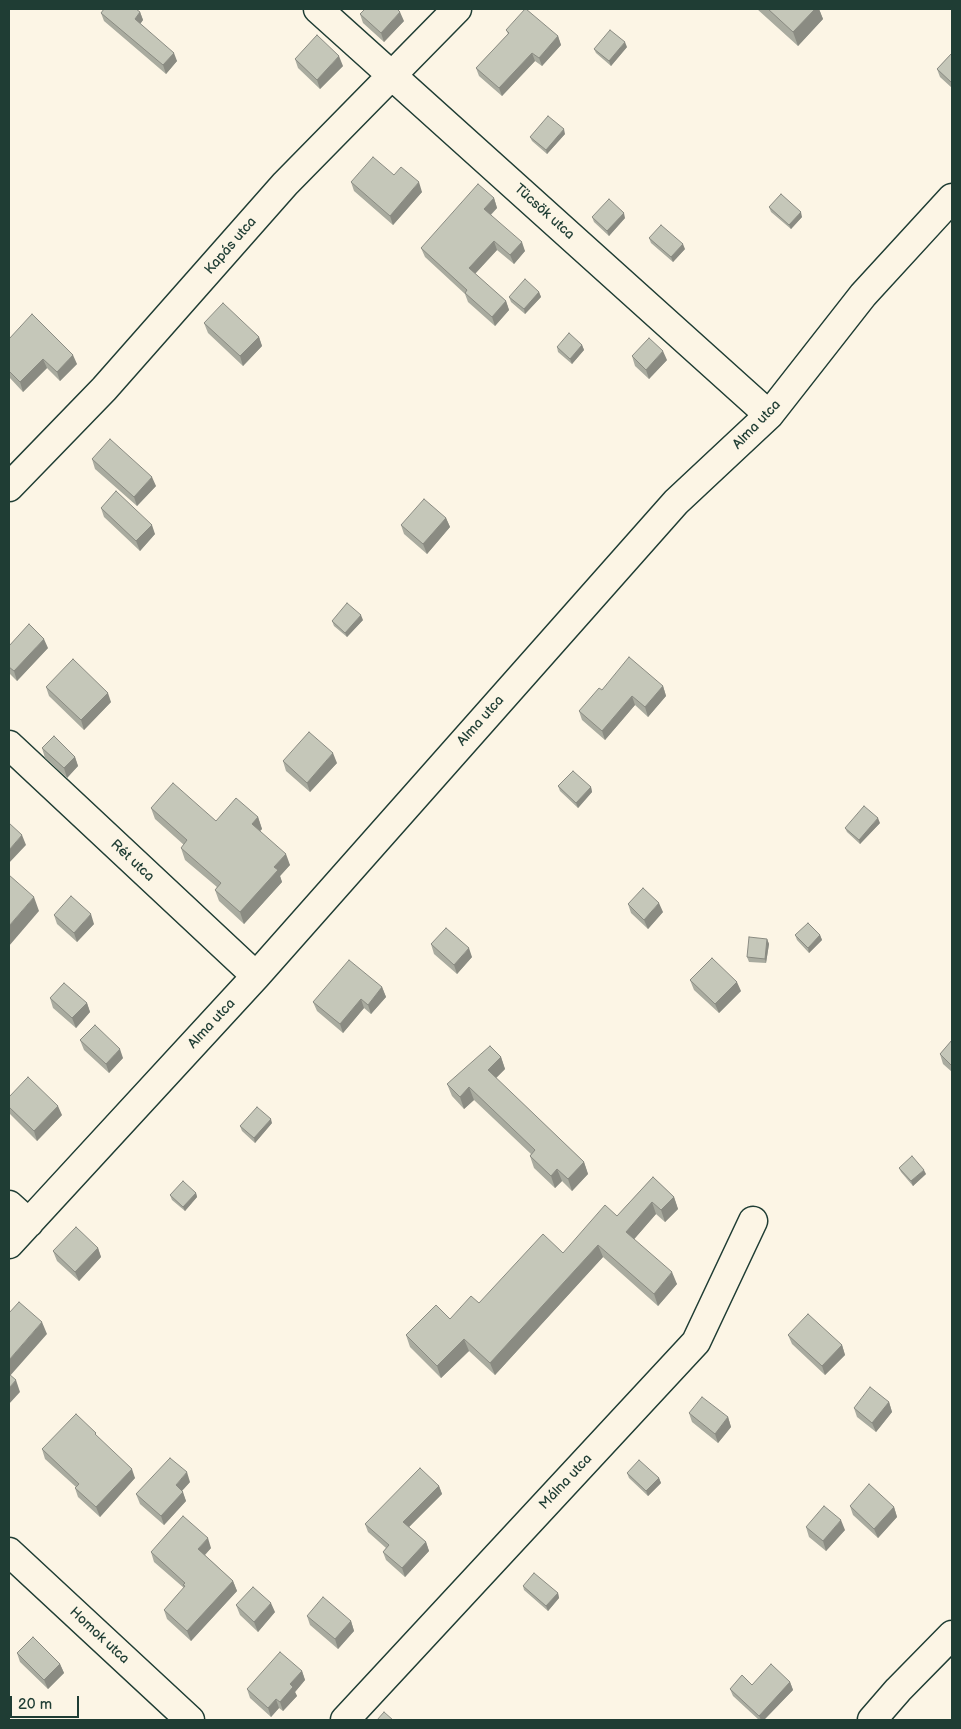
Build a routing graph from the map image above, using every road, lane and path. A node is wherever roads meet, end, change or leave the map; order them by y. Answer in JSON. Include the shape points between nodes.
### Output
{"nodes":[{"id":1,"x":318,"y":9,"type":"edge"},
{"id":2,"x":457,"y":9,"type":"edge"},
{"id":3,"x":391,"y":74,"type":"junction"},
{"id":4,"x":952,"y":198,"type":"edge"},
{"id":5,"x":769,"y":415,"type":"junction"},
{"id":6,"x":9,"y":487,"type":"edge"},
{"id":7,"x":9,"y":745,"type":"edge"},
{"id":8,"x":256,"y":976,"type":"junction"},
{"id":9,"x":9,"y":1204,"type":"edge"},
{"id":10,"x":753,"y":1221,"type":"dead end"},
{"id":11,"x":29,"y":1223,"type":"junction"},
{"id":12,"x":9,"y":1244,"type":"edge"},
{"id":13,"x":9,"y":1552,"type":"edge"},
{"id":14,"x":952,"y":1635,"type":"edge"},
{"id":15,"x":190,"y":1720,"type":"edge"},
{"id":16,"x":345,"y":1720,"type":"edge"},
{"id":17,"x":872,"y":1720,"type":"edge"}],
"edges":[{"from":1,"to":3,"type":"street","name":"Tücsök utca"},
{"from":2,"to":3,"type":"street","name":"Kapás utca"},
{"from":3,"to":5,"type":"street","name":"Tücsök utca"},
{"from":3,"to":6,"type":"street","name":"Kapás utca","via":[[285,184],[104,389]]},
{"from":4,"to":5,"type":"street","name":"Alma utca","via":[[863,295]]},
{"from":5,"to":8,"type":"street","name":"Alma utca","via":[[676,502]]},
{"from":7,"to":8,"type":"street","name":"Rét utca"},
{"from":8,"to":11,"type":"street","name":"Alma utca"},
{"from":9,"to":11,"type":"street"},
{"from":10,"to":16,"type":"street","name":"Málna utca","via":[[696,1342]]},
{"from":11,"to":12,"type":"street","name":"Alma utca"},
{"from":13,"to":15,"type":"street","name":"Homok utca"},
{"from":14,"to":17,"type":"street"}]}
